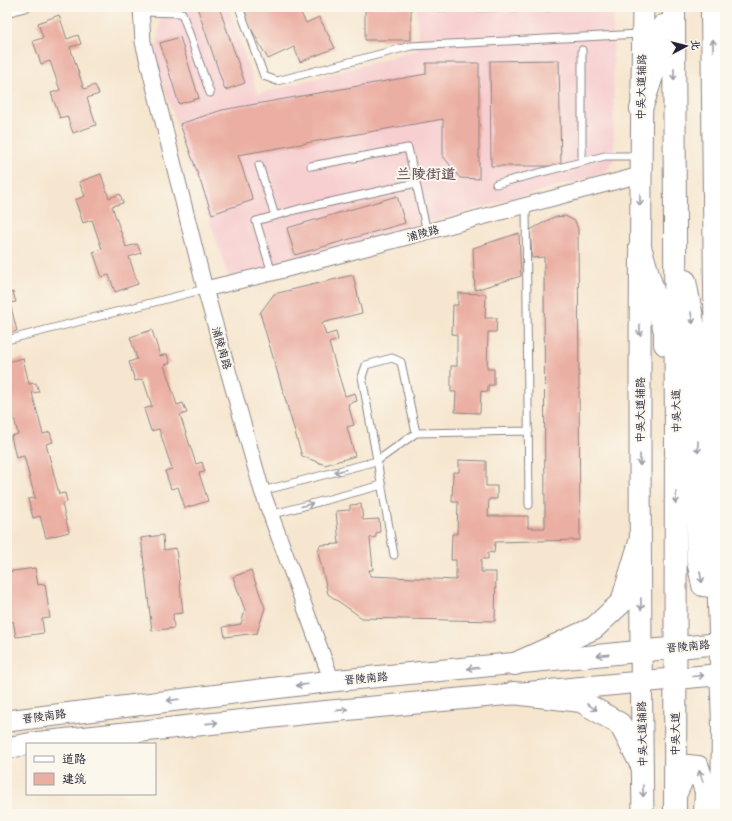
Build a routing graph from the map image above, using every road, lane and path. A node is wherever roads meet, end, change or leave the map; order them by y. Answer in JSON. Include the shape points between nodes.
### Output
{"nodes":[{"id":1,"x":28,"y":7,"type":"edge"},
{"id":2,"x":240,"y":7,"type":"edge"},
{"id":3,"x":438,"y":7,"type":"edge"},
{"id":4,"x":550,"y":7,"type":"edge"},
{"id":5,"x":643,"y":7,"type":"edge"},
{"id":6,"x":663,"y":7,"type":"edge"},
{"id":7,"x":674,"y":7,"type":"edge"},
{"id":8,"x":712,"y":7,"type":"edge"},
{"id":9,"x":140,"y":9,"type":"edge"},
{"id":10,"x":7,"y":14,"type":"edge"},
{"id":11,"x":642,"y":34,"type":"junction"},
{"id":12,"x":582,"y":50,"type":"dead end"},
{"id":13,"x":210,"y":93,"type":"dead end"},
{"id":14,"x":641,"y":109,"type":"junction"},
{"id":15,"x":725,"y":126,"type":"edge"},
{"id":16,"x":582,"y":162,"type":"junction"},
{"id":17,"x":714,"y":164,"type":"junction"},
{"id":18,"x":259,"y":165,"type":"dead end"},
{"id":19,"x":311,"y":166,"type":"dead end"},
{"id":20,"x":640,"y":166,"type":"junction"},
{"id":21,"x":416,"y":183,"type":"junction"},
{"id":22,"x":496,"y":184,"type":"dead end"},
{"id":23,"x":526,"y":205,"type":"junction"},
{"id":24,"x":275,"y":216,"type":"junction"},
{"id":25,"x":674,"y":224,"type":"junction"},
{"id":26,"x":427,"y":232,"type":"junction"},
{"id":27,"x":640,"y":247,"type":"junction"},
{"id":28,"x":272,"y":273,"type":"junction"},
{"id":29,"x":205,"y":289,"type":"junction"},
{"id":30,"x":7,"y":340,"type":"edge"},
{"id":31,"x":715,"y":345,"type":"junction"},
{"id":32,"x":725,"y":369,"type":"edge"},
{"id":33,"x":529,"y":431,"type":"junction"},
{"id":34,"x":416,"y":433,"type":"junction"},
{"id":35,"x":676,"y":445,"type":"junction"},
{"id":36,"x":377,"y":461,"type":"junction"},
{"id":37,"x":382,"y":485,"type":"junction"},
{"id":38,"x":262,"y":491,"type":"junction"},
{"id":39,"x":529,"y":505,"type":"dead end"},
{"id":40,"x":270,"y":515,"type":"junction"},
{"id":41,"x":640,"y":542,"type":"junction"},
{"id":42,"x":394,"y":555,"type":"dead end"},
{"id":43,"x":718,"y":571,"type":"junction"},
{"id":44,"x":723,"y":643,"type":"edge"},
{"id":45,"x":675,"y":648,"type":"junction"},
{"id":46,"x":641,"y":650,"type":"junction"},
{"id":47,"x":515,"y":664,"type":"junction"},
{"id":48,"x":723,"y":674,"type":"edge"},
{"id":49,"x":675,"y":678,"type":"junction"},
{"id":50,"x":332,"y":681,"type":"junction"},
{"id":51,"x":641,"y":682,"type":"junction"},
{"id":52,"x":513,"y":693,"type":"junction"},
{"id":53,"x":7,"y":721,"type":"edge"},
{"id":54,"x":33,"y":743,"type":"edge"},
{"id":55,"x":26,"y":744,"type":"edge"},
{"id":56,"x":675,"y":747,"type":"junction"},
{"id":57,"x":7,"y":748,"type":"edge"},
{"id":58,"x":642,"y":766,"type":"junction"},
{"id":59,"x":675,"y":806,"type":"edge"},
{"id":60,"x":643,"y":814,"type":"edge"},
{"id":61,"x":659,"y":814,"type":"edge"},
{"id":62,"x":705,"y":814,"type":"edge"},
{"id":63,"x":722,"y":814,"type":"edge"}],
"edges":[{"from":1,"to":10,"type":"lane"},
{"from":2,"to":11,"type":"lane","via":[[264,76],[277,81],[412,46]]},
{"from":3,"to":4,"type":"lane"},
{"from":5,"to":11,"type":"main road","name":"中吴大道辅路"},
{"from":6,"to":14,"type":"main road","via":[[663,43]]},
{"from":7,"to":25,"type":"main road","name":"中吴大道","one_way":true},
{"from":17,"to":8,"type":"main road","one_way":true},
{"from":9,"to":13,"type":"lane","via":[[182,13]]},
{"from":9,"to":29,"type":"street","name":"浦陵南路","via":[[143,42]]},
{"from":11,"to":14,"type":"main road","name":"中吴大道辅路"},
{"from":12,"to":16,"type":"lane"},
{"from":14,"to":20,"type":"main road","name":"中吴大道辅路"},
{"from":15,"to":17,"type":"main road"},
{"from":16,"to":20,"type":"lane","via":[[605,156]]},
{"from":16,"to":22,"type":"lane"},
{"from":17,"to":31,"type":"main road"},
{"from":18,"to":24,"type":"lane"},
{"from":19,"to":21,"type":"lane","via":[[408,148]]},
{"from":20,"to":23,"type":"street","name":"浦陵路"},
{"from":20,"to":27,"type":"main road","name":"中吴大道辅路","one_way":true},
{"from":21,"to":24,"type":"lane"},
{"from":21,"to":26,"type":"lane"},
{"from":23,"to":26,"type":"street","name":"浦陵路"},
{"from":23,"to":33,"type":"lane"},
{"from":24,"to":28,"type":"lane","via":[[256,222]]},
{"from":25,"to":35,"type":"main road","name":"中吴大道"},
{"from":25,"to":43,"type":"main road","one_way":true,"via":[[697,343],[698,562],[703,585],[711,586]]},
{"from":26,"to":28,"type":"street","name":"浦陵路"},
{"from":27,"to":35,"type":"main road","via":[[665,331],[665,419]]},
{"from":27,"to":41,"type":"main road","name":"中吴大道辅路","one_way":true},
{"from":28,"to":29,"type":"street","name":"浦陵路"},
{"from":29,"to":30,"type":"lane"},
{"from":29,"to":38,"type":"street","name":"浦陵南路"},
{"from":31,"to":32,"type":"main road"},
{"from":31,"to":43,"type":"main road"},
{"from":33,"to":34,"type":"lane"},
{"from":33,"to":39,"type":"lane"},
{"from":34,"to":36,"type":"lane"},
{"from":34,"to":36,"type":"lane","via":[[401,362],[392,358],[366,365],[362,377]]},
{"from":35,"to":45,"type":"main road","name":"中吴大道","one_way":true},
{"from":36,"to":37,"type":"lane"},
{"from":36,"to":38,"type":"lane","one_way":true},
{"from":40,"to":37,"type":"lane","one_way":true},
{"from":37,"to":42,"type":"lane"},
{"from":38,"to":40,"type":"street","name":"浦陵南路"},
{"from":40,"to":50,"type":"street","name":"浦陵南路"},
{"from":41,"to":46,"type":"main road","name":"中吴大道辅路","one_way":true},
{"from":41,"to":47,"type":"main road","via":[[622,602],[594,628]]},
{"from":43,"to":44,"type":"main road"},
{"from":44,"to":45,"type":"main road","name":"晋陵南路"},
{"from":44,"to":48,"type":"main road"},
{"from":45,"to":46,"type":"main road","name":"晋陵南路"},
{"from":45,"to":49,"type":"main road","name":"中吴大道"},
{"from":46,"to":47,"type":"main road","name":"晋陵南路","one_way":true},
{"from":46,"to":51,"type":"main road","name":"中吴大道辅路"},
{"from":47,"to":50,"type":"main road","name":"晋陵南路","one_way":true},
{"from":49,"to":48,"type":"main road","one_way":true},
{"from":48,"to":63,"type":"main road"},
{"from":49,"to":51,"type":"main road"},
{"from":49,"to":56,"type":"main road","name":"中吴大道"},
{"from":50,"to":53,"type":"main road","name":"晋陵南路","one_way":true},
{"from":51,"to":52,"type":"main road"},
{"from":51,"to":58,"type":"main road","name":"中吴大道辅路"},
{"from":54,"to":52,"type":"main road","one_way":true},
{"from":52,"to":58,"type":"main road","one_way":true,"via":[[581,701],[620,724]]},
{"from":57,"to":55,"type":"main road","one_way":true},
{"from":56,"to":59,"type":"main road","name":"中吴大道"},
{"from":56,"to":61,"type":"main road"},
{"from":58,"to":60,"type":"main road","name":"中吴大道辅路","one_way":true},
{"from":62,"to":59,"type":"main road","one_way":true,"via":[[706,792],[698,767],[688,766]]}]}
